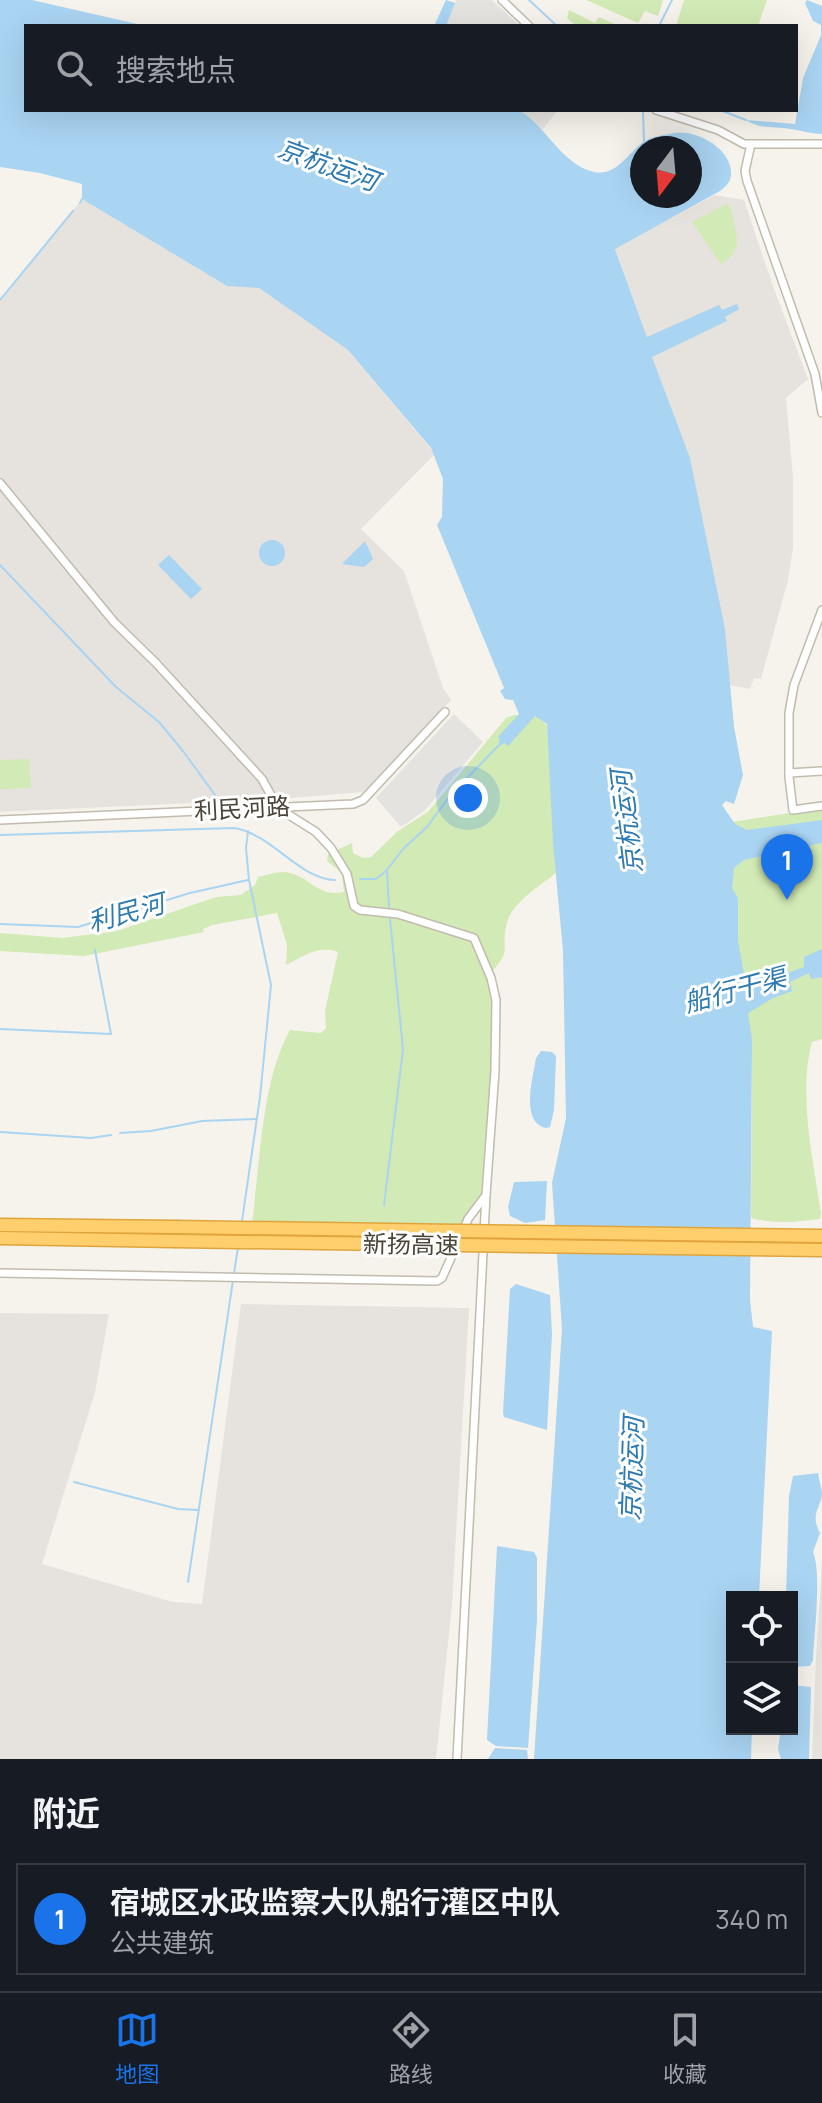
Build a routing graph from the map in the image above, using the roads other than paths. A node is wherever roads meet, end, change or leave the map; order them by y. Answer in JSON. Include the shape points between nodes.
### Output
{"nodes":[{"id":1,"x":502,"y":0,"type":"edge"},
{"id":2,"x":527,"y":24,"type":"edge"},
{"id":3,"x":662,"y":112,"type":"edge"},
{"id":4,"x":751,"y":144,"type":"junction"},
{"id":5,"x":822,"y":144,"type":"edge"},
{"id":6,"x":821,"y":404,"type":"edge"},
{"id":7,"x":822,"y":413,"type":"edge"},
{"id":8,"x":0,"y":483,"type":"edge"},
{"id":9,"x":822,"y":610,"type":"edge"},
{"id":10,"x":445,"y":712,"type":"dead end"},
{"id":11,"x":822,"y":771,"type":"edge"},
{"id":12,"x":789,"y":773,"type":"junction"},
{"id":13,"x":822,"y":806,"type":"edge"},
{"id":14,"x":278,"y":808,"type":"junction"},
{"id":15,"x":0,"y":820,"type":"edge"},
{"id":16,"x":486,"y":1195,"type":"junction"},
{"id":17,"x":0,"y":1225,"type":"edge"},
{"id":18,"x":822,"y":1236,"type":"edge"},
{"id":19,"x":0,"y":1238,"type":"edge"},
{"id":20,"x":822,"y":1250,"type":"edge"},
{"id":21,"x":0,"y":1273,"type":"edge"},
{"id":22,"x":457,"y":1759,"type":"edge"}],
"edges":[{"from":1,"to":2,"type":"street"},
{"from":3,"to":4,"type":"street"},
{"from":4,"to":5,"type":"street"},
{"from":4,"to":6,"type":"street","via":[[747,181]]},
{"from":6,"to":7,"type":"street"},
{"from":8,"to":14,"type":"street","via":[[114,622],[262,779]]},
{"from":9,"to":12,"type":"street","via":[[794,685]]},
{"from":10,"to":14,"type":"street","name":"利民河路","via":[[363,800]]},
{"from":11,"to":12,"type":"street"},
{"from":12,"to":13,"type":"street","via":[[793,810]]},
{"from":14,"to":15,"type":"street","name":"利民河路"},
{"from":14,"to":16,"type":"street","via":[[331,848],[347,874],[354,906],[467,933],[477,942],[496,1000]]},
{"from":16,"to":21,"type":"street","via":[[437,1281]]},
{"from":16,"to":22,"type":"street"},
{"from":17,"to":18,"type":"highway","name":"新扬高速","bridge":true},
{"from":19,"to":20,"type":"highway","name":"新扬高速","bridge":true}]}
